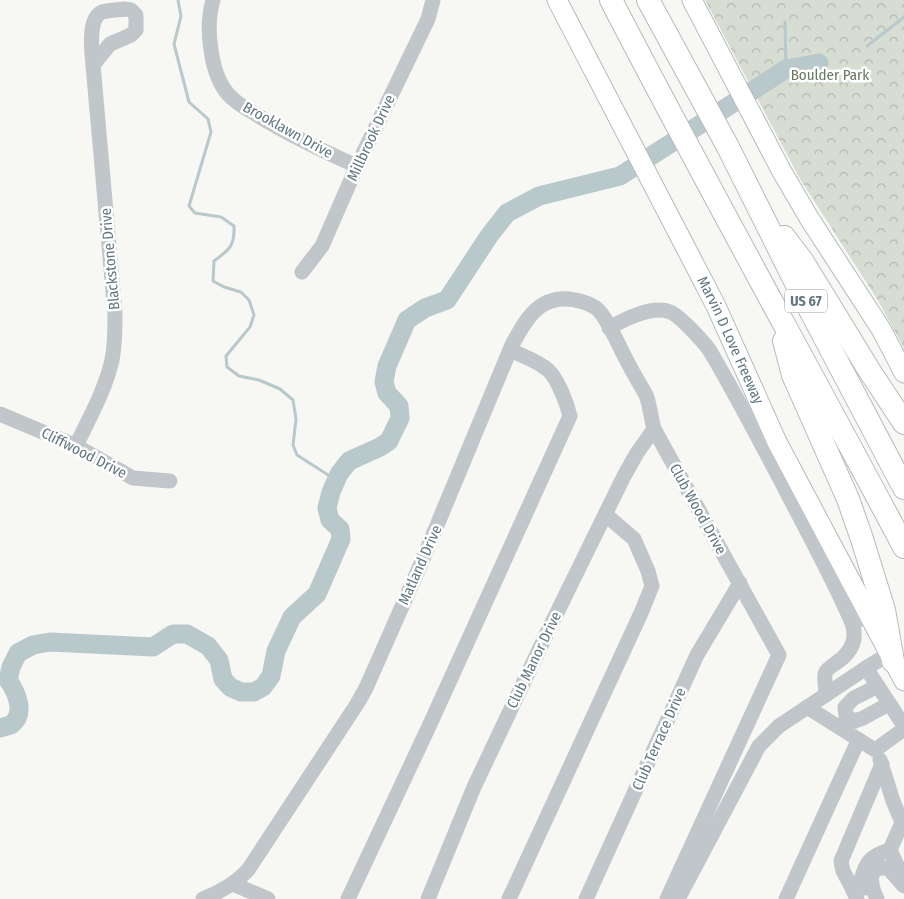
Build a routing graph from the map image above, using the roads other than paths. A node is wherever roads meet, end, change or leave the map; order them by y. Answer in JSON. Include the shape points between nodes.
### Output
{"nodes":[{"id":1,"x":213,"y":0,"type":"edge"},
{"id":2,"x":433,"y":0,"type":"edge"},
{"id":3,"x":556,"y":0,"type":"edge"},
{"id":4,"x":611,"y":0,"type":"edge"},
{"id":5,"x":648,"y":0,"type":"edge"},
{"id":6,"x":692,"y":0,"type":"edge"},
{"id":7,"x":93,"y":65,"type":"dead end"},
{"id":8,"x":357,"y":166,"type":"junction"},
{"id":9,"x":759,"y":207,"type":"junction"},
{"id":10,"x":302,"y":272,"type":"dead end"},
{"id":11,"x":774,"y":306,"type":"junction"},
{"id":12,"x":609,"y":328,"type":"junction"},
{"id":13,"x":510,"y":350,"type":"junction"},
{"id":14,"x":626,"y":360,"type":"joint"},
{"id":15,"x":904,"y":373,"type":"edge"},
{"id":16,"x":0,"y":414,"type":"edge"},
{"id":17,"x":904,"y":423,"type":"edge"},
{"id":18,"x":654,"y":429,"type":"junction"},
{"id":19,"x":76,"y":446,"type":"junction"},
{"id":20,"x":170,"y":481,"type":"dead end"},
{"id":21,"x":904,"y":488,"type":"edge"},
{"id":22,"x":606,"y":515,"type":"junction"},
{"id":23,"x":904,"y":546,"type":"edge"},
{"id":24,"x":740,"y":583,"type":"junction"},
{"id":25,"x":861,"y":619,"type":"junction"},
{"id":26,"x":879,"y":663,"type":"junction"},
{"id":27,"x":904,"y":682,"type":"edge"},
{"id":28,"x":878,"y":686,"type":"junction"},
{"id":29,"x":826,"y":695,"type":"junction"},
{"id":30,"x":890,"y":704,"type":"junction"},
{"id":31,"x":807,"y":708,"type":"junction"},
{"id":32,"x":904,"y":728,"type":"edge"},
{"id":33,"x":858,"y":740,"type":"junction"},
{"id":34,"x":878,"y":757,"type":"junction"},
{"id":35,"x":903,"y":820,"type":"edge"},
{"id":36,"x":890,"y":850,"type":"junction"},
{"id":37,"x":904,"y":879,"type":"edge"},
{"id":38,"x":233,"y":884,"type":"junction"},
{"id":39,"x":904,"y":886,"type":"edge"},
{"id":40,"x":856,"y":888,"type":"edge"},
{"id":41,"x":203,"y":899,"type":"edge"},
{"id":42,"x":268,"y":899,"type":"edge"},
{"id":43,"x":348,"y":899,"type":"edge"},
{"id":44,"x":428,"y":899,"type":"edge"},
{"id":45,"x":509,"y":899,"type":"edge"},
{"id":46,"x":586,"y":899,"type":"edge"},
{"id":47,"x":667,"y":899,"type":"edge"},
{"id":48,"x":678,"y":899,"type":"edge"},
{"id":49,"x":786,"y":899,"type":"edge"},
{"id":50,"x":871,"y":899,"type":"edge"},
{"id":51,"x":877,"y":899,"type":"edge"}],
"edges":[{"from":1,"to":8,"type":"street","name":"Brooklawn Drive","via":[[209,31],[211,53],[225,91],[232,99],[275,126]]},
{"from":2,"to":8,"type":"street","name":"Millbrook Drive","via":[[428,19]]},
{"from":3,"to":25,"type":"main road","name":"Marvin D Love Freeway","via":[[716,306]]},
{"from":4,"to":11,"type":"highway","number":"US 67"},
{"from":5,"to":9,"type":"highway","number":"US 67"},
{"from":6,"to":15,"type":"main road","via":[[781,170],[881,328]]},
{"from":7,"to":19,"type":"street","name":"Blackstone Drive","via":[[115,330],[112,361],[100,397]]},
{"from":8,"to":10,"type":"street","name":"Millbrook Drive","via":[[322,246]]},
{"from":9,"to":17,"type":"highway","via":[[803,262]]},
{"from":9,"to":21,"type":"highway","number":"US 67"},
{"from":11,"to":23,"type":"highway","number":"US 67"},
{"from":11,"to":26,"type":"highway","via":[[793,375],[848,499],[884,610]]},
{"from":12,"to":13,"type":"street","name":"Matland Drive","via":[[597,308],[581,301],[557,299],[546,302],[528,316]]},
{"from":12,"to":14,"type":"street","name":"Matland Drive"},
{"from":12,"to":25,"type":"street","via":[[634,315],[666,310],[696,334],[709,350],[805,527]]},
{"from":13,"to":38,"type":"street","name":"Matland Drive","via":[[366,688],[248,870]]},
{"from":13,"to":43,"type":"street","via":[[549,371],[566,401],[570,416]]},
{"from":14,"to":18,"type":"street","name":"Club Wood Drive","via":[[646,397]]},
{"from":16,"to":19,"type":"street","name":"Cliffwood Drive"},
{"from":18,"to":22,"type":"street","name":"Club Manor Drive","via":[[637,453]]},
{"from":18,"to":24,"type":"street","name":"Club Wood Drive"},
{"from":19,"to":20,"type":"street","name":"Cliffwood Drive","via":[[133,478]]},
{"from":22,"to":44,"type":"street","name":"Club Manor Drive","via":[[474,787]]},
{"from":22,"to":45,"type":"street","via":[[634,539],[652,586]]},
{"from":24,"to":46,"type":"street","name":"Club Terrace Drive","via":[[697,655]]},
{"from":24,"to":47,"type":"street","name":"Club Wood Drive","via":[[779,655]]},
{"from":25,"to":26,"type":"main road","name":"Marvin D Love Freeway"},
{"from":25,"to":29,"type":"street","via":[[851,648],[825,674]]},
{"from":26,"to":27,"type":"main road","name":"Marvin D Love Freeway"},
{"from":26,"to":28,"type":"street"},
{"from":26,"to":29,"type":"street"},
{"from":28,"to":30,"type":"street"},
{"from":28,"to":30,"type":"street","via":[[849,702],[845,707],[846,716],[855,721]]},
{"from":29,"to":31,"type":"street"},
{"from":30,"to":32,"type":"street"},
{"from":31,"to":33,"type":"street"},
{"from":31,"to":48,"type":"street","via":[[778,726],[759,746]]},
{"from":32,"to":34,"type":"street"},
{"from":33,"to":34,"type":"street"},
{"from":33,"to":49,"type":"street"},
{"from":34,"to":35,"type":"street"},
{"from":34,"to":40,"type":"street","via":[[841,861],[843,871]]},
{"from":35,"to":36,"type":"street"},
{"from":36,"to":37,"type":"street"},
{"from":36,"to":40,"type":"street","via":[[868,861]]},
{"from":38,"to":41,"type":"street","name":"Matland Drive"},
{"from":38,"to":42,"type":"street"},
{"from":39,"to":51,"type":"street","via":[[888,868],[881,868],[870,879]]},
{"from":40,"to":50,"type":"street"}]}
